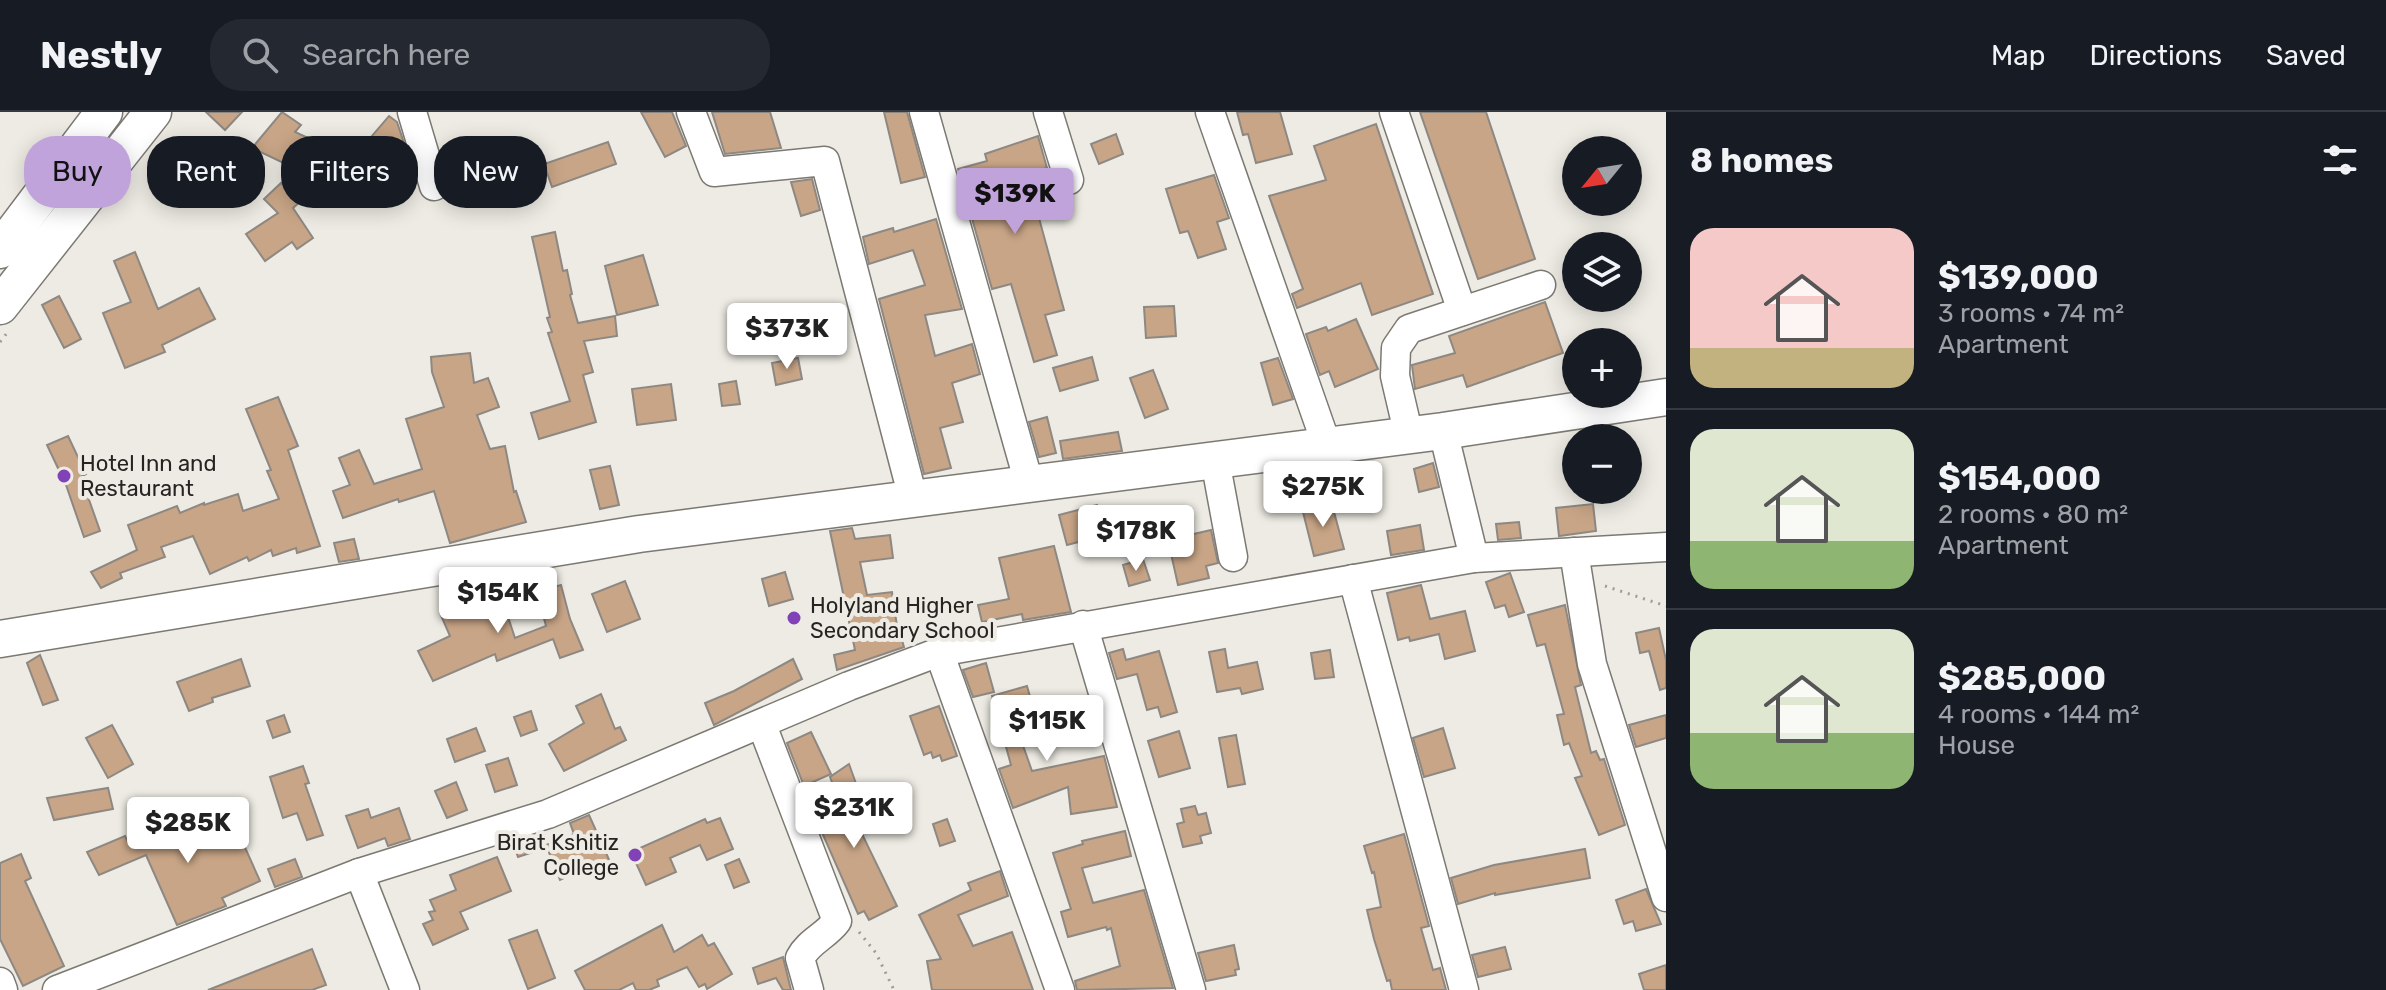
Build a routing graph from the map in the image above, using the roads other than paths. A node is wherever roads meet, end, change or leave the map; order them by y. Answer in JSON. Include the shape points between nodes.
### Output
{"nodes":[{"id":1,"x":104,"y":112,"type":"edge"},
{"id":2,"x":153,"y":112,"type":"edge"},
{"id":3,"x":412,"y":112,"type":"edge"},
{"id":4,"x":691,"y":112,"type":"edge"},
{"id":5,"x":924,"y":112,"type":"edge"},
{"id":6,"x":1048,"y":112,"type":"edge"},
{"id":7,"x":1210,"y":112,"type":"edge"},
{"id":8,"x":1394,"y":112,"type":"edge"},
{"id":9,"x":1069,"y":180,"type":"dead end"},
{"id":10,"x":434,"y":186,"type":"dead end"},
{"id":11,"x":0,"y":250,"type":"edge"},
{"id":12,"x":1541,"y":285,"type":"dead end"},
{"id":13,"x":0,"y":306,"type":"edge"},
{"id":14,"x":1462,"y":311,"type":"junction"},
{"id":15,"x":1666,"y":397,"type":"edge"},
{"id":16,"x":1426,"y":433,"type":"junction"},
{"id":17,"x":1327,"y":446,"type":"junction"},
{"id":18,"x":1215,"y":460,"type":"junction"},
{"id":19,"x":1029,"y":483,"type":"junction"},
{"id":20,"x":913,"y":498,"type":"junction"},
{"id":21,"x":1666,"y":547,"type":"edge"},
{"id":22,"x":1574,"y":552,"type":"junction"},
{"id":23,"x":1233,"y":557,"type":"dead end"},
{"id":24,"x":1474,"y":558,"type":"junction"},
{"id":25,"x":1353,"y":579,"type":"junction"},
{"id":26,"x":1083,"y":625,"type":"junction"},
{"id":27,"x":0,"y":639,"type":"edge"},
{"id":28,"x":939,"y":652,"type":"junction"},
{"id":29,"x":762,"y":725,"type":"junction"},
{"id":30,"x":359,"y":873,"type":"junction"},
{"id":31,"x":1666,"y":897,"type":"edge"},
{"id":32,"x":0,"y":982,"type":"edge"},
{"id":33,"x":3,"y":990,"type":"edge"},
{"id":34,"x":57,"y":990,"type":"edge"},
{"id":35,"x":405,"y":990,"type":"edge"},
{"id":36,"x":809,"y":990,"type":"edge"},
{"id":37,"x":1060,"y":990,"type":"edge"},
{"id":38,"x":1191,"y":990,"type":"edge"},
{"id":39,"x":1464,"y":990,"type":"edge"}],
"edges":[{"from":1,"to":11,"type":"main road"},
{"from":2,"to":13,"type":"main road"},
{"from":3,"to":10,"type":"street"},
{"from":4,"to":20,"type":"street","via":[[714,172],[825,161]]},
{"from":5,"to":19,"type":"street"},
{"from":6,"to":9,"type":"street"},
{"from":7,"to":17,"type":"street"},
{"from":8,"to":14,"type":"street"},
{"from":12,"to":14,"type":"street"},
{"from":14,"to":16,"type":"street","via":[[1409,329],[1396,348],[1395,376]]},
{"from":15,"to":16,"type":"main road"},
{"from":16,"to":17,"type":"main road"},
{"from":16,"to":24,"type":"street"},
{"from":17,"to":18,"type":"main road"},
{"from":18,"to":19,"type":"main road"},
{"from":18,"to":23,"type":"street"},
{"from":19,"to":20,"type":"main road"},
{"from":20,"to":27,"type":"main road","via":[[639,534]]},
{"from":21,"to":22,"type":"street"},
{"from":22,"to":24,"type":"street"},
{"from":22,"to":31,"type":"street","via":[[1592,664]]},
{"from":24,"to":25,"type":"street"},
{"from":25,"to":26,"type":"street"},
{"from":25,"to":39,"type":"street"},
{"from":26,"to":28,"type":"street"},
{"from":26,"to":38,"type":"street"},
{"from":28,"to":29,"type":"street"},
{"from":28,"to":37,"type":"street"},
{"from":29,"to":30,"type":"street","via":[[548,814]]},
{"from":29,"to":36,"type":"street","via":[[837,921],[806,946],[800,958]]},
{"from":30,"to":34,"type":"street"},
{"from":30,"to":35,"type":"street"},
{"from":32,"to":33,"type":"street"}]}
